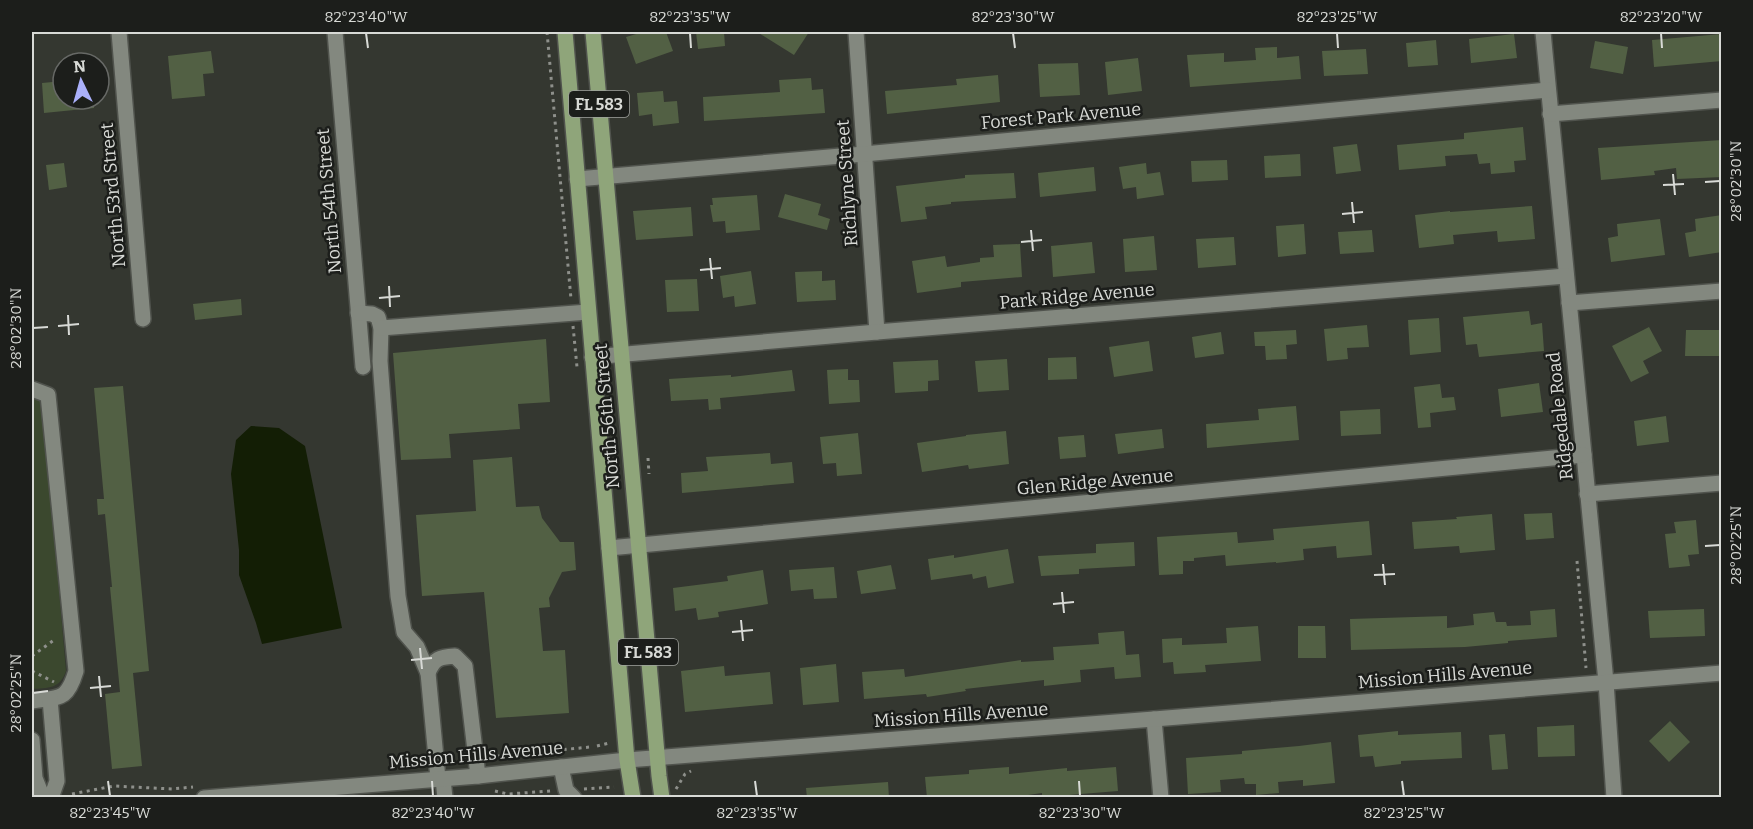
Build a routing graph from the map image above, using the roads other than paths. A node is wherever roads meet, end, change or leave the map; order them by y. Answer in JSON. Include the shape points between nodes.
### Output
{"nodes":[{"id":1,"x":119,"y":32,"type":"edge"},
{"id":2,"x":335,"y":32,"type":"edge"},
{"id":3,"x":565,"y":32,"type":"edge"},
{"id":4,"x":593,"y":32,"type":"edge"},
{"id":5,"x":855,"y":32,"type":"edge"},
{"id":6,"x":1543,"y":32,"type":"edge"},
{"id":7,"x":1548,"y":90,"type":"junction"},
{"id":8,"x":1722,"y":100,"type":"edge"},
{"id":9,"x":1550,"y":114,"type":"junction"},
{"id":10,"x":864,"y":154,"type":"junction"},
{"id":11,"x":605,"y":177,"type":"junction"},
{"id":12,"x":577,"y":179,"type":"junction"},
{"id":13,"x":1566,"y":276,"type":"junction"},
{"id":14,"x":1722,"y":291,"type":"edge"},
{"id":15,"x":1569,"y":303,"type":"junction"},
{"id":16,"x":588,"y":312,"type":"junction"},
{"id":17,"x":358,"y":313,"type":"junction"},
{"id":18,"x":143,"y":319,"type":"dead end"},
{"id":19,"x":381,"y":328,"type":"junction"},
{"id":20,"x":878,"y":332,"type":"junction"},
{"id":21,"x":621,"y":354,"type":"junction"},
{"id":22,"x":592,"y":357,"type":"junction"},
{"id":23,"x":363,"y":367,"type":"dead end"},
{"id":24,"x":32,"y":389,"type":"edge"},
{"id":25,"x":1584,"y":455,"type":"junction"},
{"id":26,"x":1722,"y":483,"type":"edge"},
{"id":27,"x":1587,"y":494,"type":"junction"},
{"id":28,"x":638,"y":546,"type":"junction"},
{"id":29,"x":609,"y":548,"type":"junction"},
{"id":30,"x":428,"y":672,"type":"junction"},
{"id":31,"x":1722,"y":673,"type":"edge"},
{"id":32,"x":1606,"y":682,"type":"junction"},
{"id":33,"x":50,"y":699,"type":"junction"},
{"id":34,"x":32,"y":701,"type":"edge"},
{"id":35,"x":1154,"y":719,"type":"junction"},
{"id":36,"x":32,"y":740,"type":"edge"},
{"id":37,"x":658,"y":758,"type":"junction"},
{"id":38,"x":627,"y":760,"type":"junction"},
{"id":39,"x":561,"y":767,"type":"junction"},
{"id":40,"x":478,"y":776,"type":"junction"},
{"id":41,"x":440,"y":779,"type":"junction"},
{"id":42,"x":570,"y":794,"type":"edge"},
{"id":43,"x":246,"y":796,"type":"edge"},
{"id":44,"x":43,"y":798,"type":"edge"},
{"id":45,"x":51,"y":798,"type":"edge"},
{"id":46,"x":204,"y":798,"type":"edge"},
{"id":47,"x":445,"y":798,"type":"edge"},
{"id":48,"x":633,"y":798,"type":"edge"},
{"id":49,"x":662,"y":798,"type":"edge"},
{"id":50,"x":1161,"y":798,"type":"edge"},
{"id":51,"x":1614,"y":798,"type":"edge"}],
"edges":[{"from":1,"to":18,"type":"street","name":"North 53rd Street"},
{"from":2,"to":17,"type":"street","name":"North 54th Street"},
{"from":3,"to":12,"type":"main road","name":"North 56th Street","number":"FL 583"},
{"from":4,"to":11,"type":"main road","name":"North 56th Street","number":"FL 583"},
{"from":5,"to":10,"type":"street","name":"Richlyne Street"},
{"from":6,"to":7,"type":"street","name":"Ridgedale Road"},
{"from":7,"to":9,"type":"street","name":"Ridgedale Road"},
{"from":7,"to":10,"type":"street","name":"Forest Park Avenue"},
{"from":8,"to":9,"type":"street"},
{"from":9,"to":13,"type":"street","name":"Ridgedale Road"},
{"from":10,"to":11,"type":"street","name":"Forest Park Avenue"},
{"from":10,"to":20,"type":"street","name":"Richlyne Street"},
{"from":11,"to":12,"type":"street","name":"Forest Park Avenue"},
{"from":11,"to":21,"type":"main road","name":"North 56th Street","number":"FL 583"},
{"from":12,"to":16,"type":"main road","name":"North 56th Street","number":"FL 583"},
{"from":13,"to":15,"type":"street","name":"Ridgedale Road"},
{"from":13,"to":20,"type":"street","name":"Park Ridge Avenue"},
{"from":14,"to":15,"type":"street"},
{"from":15,"to":25,"type":"street","name":"Ridgedale Road"},
{"from":16,"to":19,"type":"street"},
{"from":16,"to":22,"type":"main road","name":"North 56th Street","number":"FL 583"},
{"from":17,"to":19,"type":"street","via":[[372,314]]},
{"from":17,"to":23,"type":"street","name":"North 54th Street"},
{"from":19,"to":30,"type":"street","via":[[380,361],[398,596],[404,632],[417,647]]},
{"from":20,"to":21,"type":"street","name":"Park Ridge Avenue"},
{"from":21,"to":22,"type":"street","name":"Park Ridge Avenue"},
{"from":21,"to":28,"type":"main road","name":"North 56th Street","number":"FL 583"},
{"from":22,"to":29,"type":"main road","name":"North 56th Street","number":"FL 583"},
{"from":24,"to":33,"type":"street","via":[[48,395],[76,670],[71,687],[59,698]]},
{"from":25,"to":27,"type":"street","name":"Ridgedale Road"},
{"from":25,"to":28,"type":"street","name":"Glen Ridge Avenue"},
{"from":26,"to":27,"type":"street"},
{"from":27,"to":32,"type":"street","name":"Ridgedale Road"},
{"from":28,"to":29,"type":"street","name":"Glen Ridge Avenue"},
{"from":28,"to":37,"type":"main road","name":"North 56th Street","number":"FL 583"},
{"from":29,"to":38,"type":"main road","name":"North 56th Street","number":"FL 583"},
{"from":30,"to":40,"type":"street","via":[[432,663],[442,657],[455,656],[465,666]]},
{"from":30,"to":41,"type":"street","via":[[435,762]]},
{"from":31,"to":32,"type":"street","name":"Mission Hills Avenue"},
{"from":32,"to":35,"type":"street","name":"Mission Hills Avenue"},
{"from":32,"to":51,"type":"street","name":"Ridgedale Road"},
{"from":33,"to":34,"type":"street"},
{"from":33,"to":45,"type":"street","via":[[57,781]]},
{"from":35,"to":37,"type":"street","name":"Mission Hills Avenue"},
{"from":35,"to":50,"type":"street"},
{"from":36,"to":44,"type":"street","via":[[35,778]]},
{"from":37,"to":38,"type":"street","name":"Mission Hills Avenue"},
{"from":37,"to":49,"type":"main road","name":"North 56th Street","number":"FL 583"},
{"from":38,"to":39,"type":"street","name":"Mission Hills Avenue"},
{"from":38,"to":48,"type":"main road","name":"North 56th Street","number":"FL 583"},
{"from":39,"to":40,"type":"street","name":"Mission Hills Avenue"},
{"from":39,"to":42,"type":"street"},
{"from":40,"to":41,"type":"street","name":"Mission Hills Avenue"},
{"from":41,"to":43,"type":"street","name":"Mission Hills Avenue"},
{"from":41,"to":47,"type":"street"},
{"from":43,"to":46,"type":"street","name":"Mission Hills Avenue"}]}
